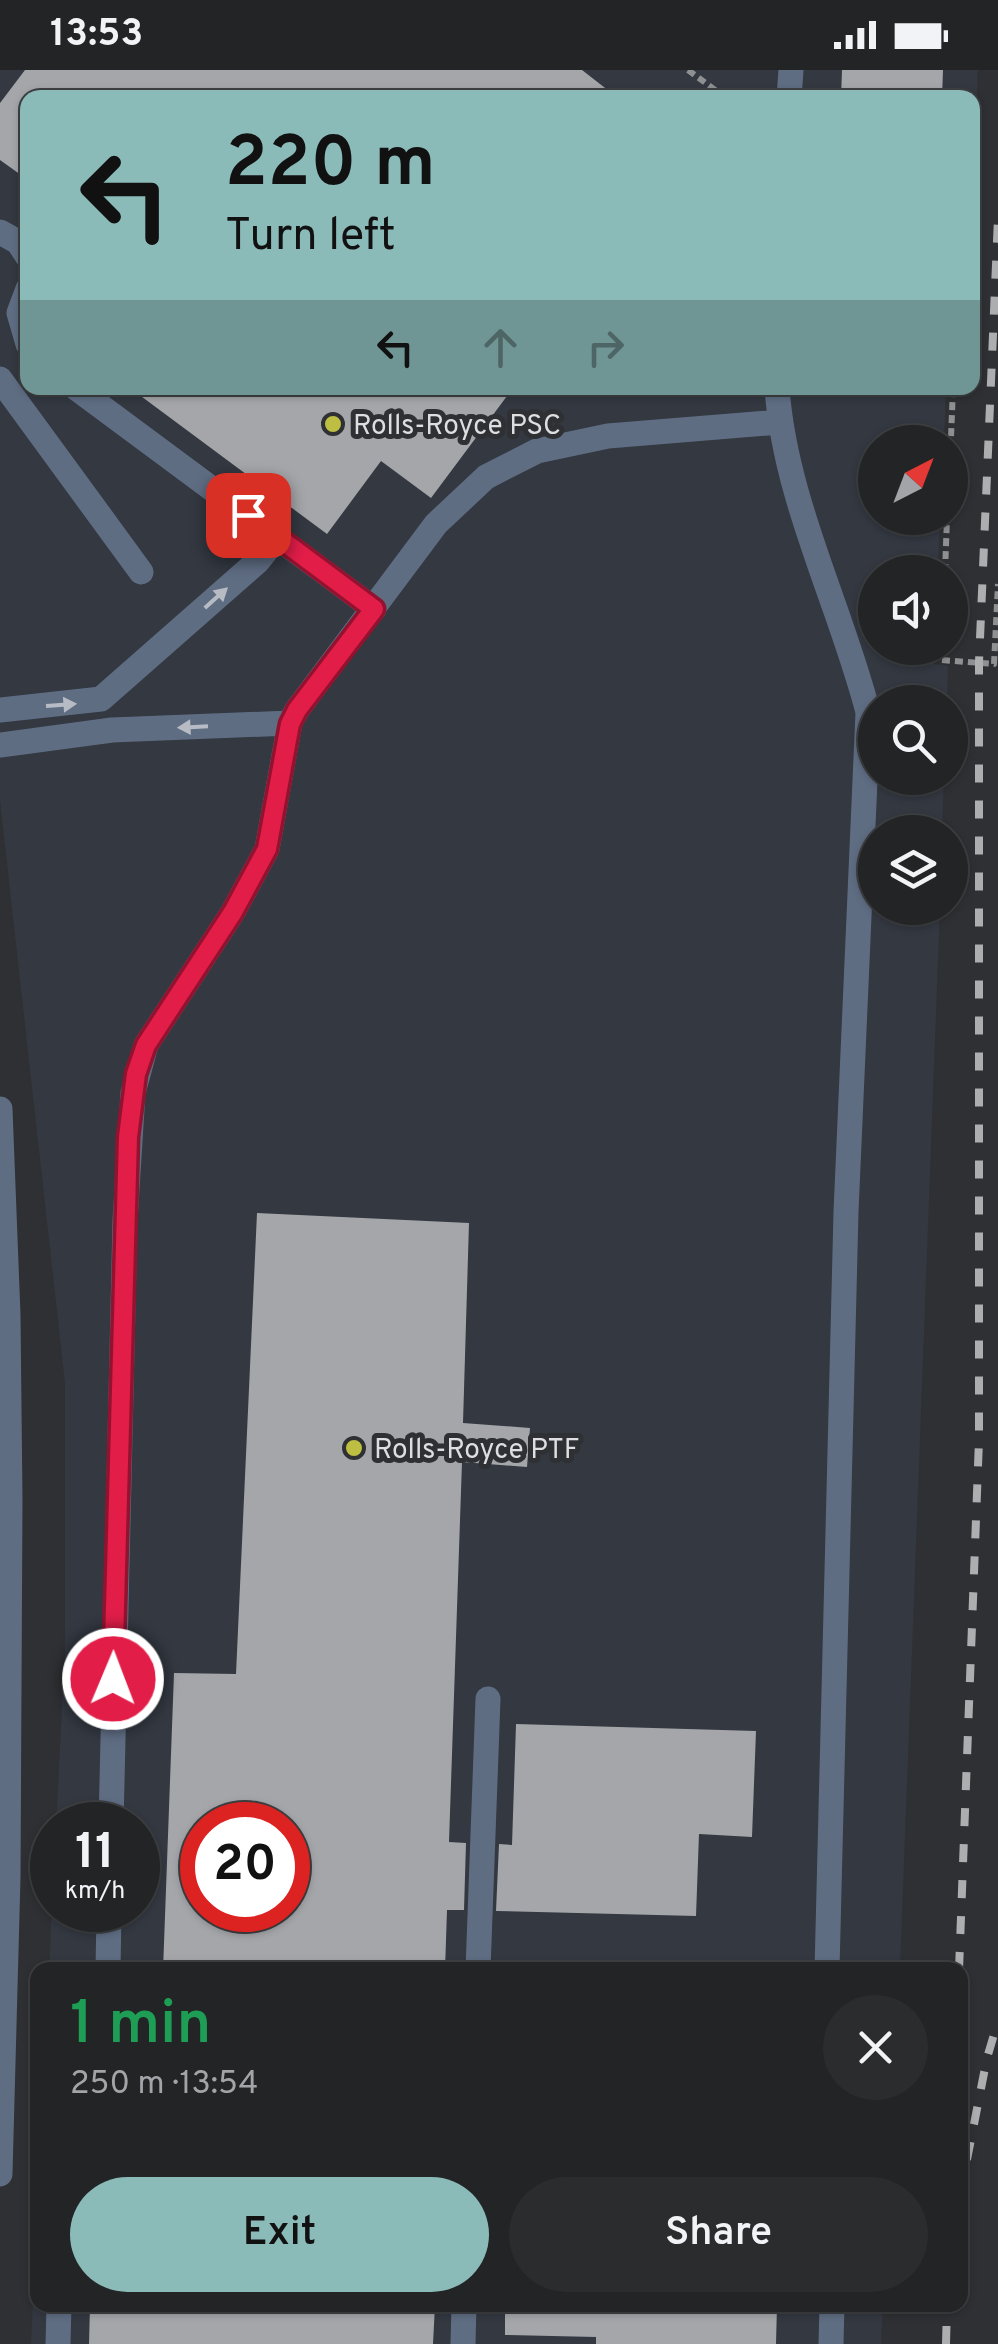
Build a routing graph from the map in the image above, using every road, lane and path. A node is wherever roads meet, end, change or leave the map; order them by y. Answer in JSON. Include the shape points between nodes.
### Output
{"nodes":[{"id":1,"x":688,"y":70,"type":"edge"},
{"id":2,"x":715,"y":90,"type":"edge"},
{"id":3,"x":11,"y":383,"type":"edge"},
{"id":4,"x":85,"y":395,"type":"edge"},
{"id":5,"x":778,"y":395,"type":"edge"},
{"id":6,"x":953,"y":395,"type":"edge"},
{"id":7,"x":780,"y":422,"type":"junction"},
{"id":8,"x":952,"y":425,"type":"edge"},
{"id":9,"x":276,"y":537,"type":"junction"},
{"id":10,"x":141,"y":572,"type":"dead end"},
{"id":11,"x":998,"y":584,"type":"edge"},
{"id":12,"x":374,"y":609,"type":"junction"},
{"id":13,"x":968,"y":662,"type":"edge"},
{"id":14,"x":0,"y":710,"type":"edge"},
{"id":15,"x":290,"y":724,"type":"junction"},
{"id":16,"x":0,"y":745,"type":"edge"},
{"id":17,"x":0,"y":1109,"type":"edge"},
{"id":18,"x":488,"y":1699,"type":"dead end"},
{"id":19,"x":111,"y":1802,"type":"edge"},
{"id":20,"x":4,"y":1876,"type":"edge"},
{"id":21,"x":109,"y":1932,"type":"edge"},
{"id":22,"x":108,"y":1962,"type":"edge"},
{"id":23,"x":478,"y":1962,"type":"edge"},
{"id":24,"x":827,"y":1962,"type":"edge"},
{"id":25,"x":0,"y":2174,"type":"edge"},
{"id":26,"x":59,"y":2312,"type":"edge"},
{"id":27,"x":464,"y":2312,"type":"edge"},
{"id":28,"x":832,"y":2312,"type":"edge"},
{"id":29,"x":58,"y":2344,"type":"edge"},
{"id":30,"x":463,"y":2344,"type":"edge"},
{"id":31,"x":832,"y":2344,"type":"edge"}],
"edges":[{"from":1,"to":2,"type":"path"},
{"from":3,"to":10,"type":"street"},
{"from":4,"to":9,"type":"street"},
{"from":5,"to":7,"type":"street"},
{"from":6,"to":8,"type":"path"},
{"from":7,"to":12,"type":"street","via":[[608,436],[538,451],[486,478],[436,524]]},
{"from":7,"to":24,"type":"street","via":[[819,568],[868,712],[846,1212]]},
{"from":9,"to":12,"type":"street"},
{"from":14,"to":9,"type":"street","one_way":true,"via":[[101,699],[258,561]]},
{"from":11,"to":13,"type":"path","via":[[994,664]]},
{"from":12,"to":15,"type":"street"},
{"from":15,"to":16,"type":"street","one_way":true,"via":[[112,730]]},
{"from":15,"to":19,"type":"street","via":[[267,849],[146,1045],[133,1092]]},
{"from":17,"to":20,"type":"street","via":[[8,1315]]},
{"from":18,"to":23,"type":"street"},
{"from":20,"to":25,"type":"street"},
{"from":21,"to":22,"type":"street"},
{"from":26,"to":29,"type":"street"},
{"from":27,"to":30,"type":"street"},
{"from":28,"to":31,"type":"street"}]}
